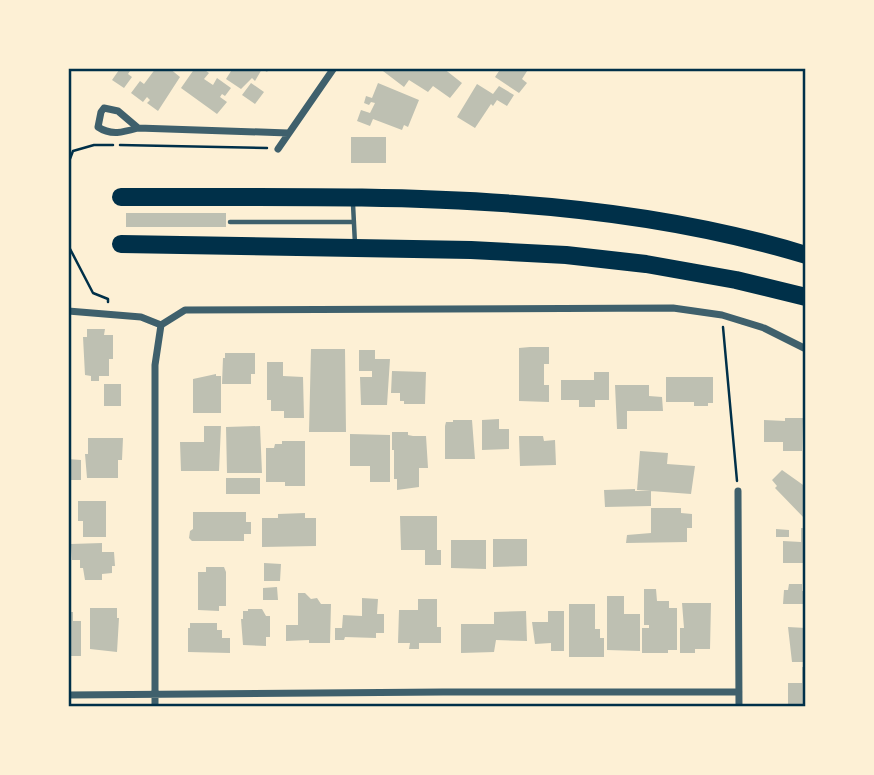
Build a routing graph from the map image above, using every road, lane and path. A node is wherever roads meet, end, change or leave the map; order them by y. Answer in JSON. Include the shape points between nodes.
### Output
{"nodes":[{"id":1,"x":334,"y":68,"type":"edge"},
{"id":2,"x":138,"y":128,"type":"junction"},
{"id":3,"x":288,"y":133,"type":"junction"},
{"id":4,"x":278,"y":149,"type":"joint"},
{"id":5,"x":68,"y":164,"type":"edge"},
{"id":6,"x":121,"y":197,"type":"dead end"},
{"id":7,"x":353,"y":198,"type":"junction"},
{"id":8,"x":230,"y":222,"type":"dead end"},
{"id":9,"x":354,"y":222,"type":"junction"},
{"id":10,"x":121,"y":244,"type":"dead end"},
{"id":11,"x":68,"y":245,"type":"edge"},
{"id":12,"x":355,"y":248,"type":"junction"},
{"id":13,"x":806,"y":255,"type":"edge"},
{"id":14,"x":806,"y":297,"type":"edge"},
{"id":15,"x":68,"y":311,"type":"edge"},
{"id":16,"x":111,"y":313,"type":"junction"},
{"id":17,"x":722,"y":315,"type":"junction"},
{"id":18,"x":161,"y":325,"type":"junction"},
{"id":19,"x":806,"y":349,"type":"edge"},
{"id":20,"x":738,"y":491,"type":"joint"},
{"id":21,"x":739,"y":692,"type":"junction"},
{"id":22,"x":68,"y":695,"type":"edge"},
{"id":23,"x":154,"y":695,"type":"junction"},
{"id":24,"x":155,"y":707,"type":"edge"},
{"id":25,"x":739,"y":707,"type":"edge"}],
"edges":[{"from":1,"to":3,"type":"street"},
{"from":2,"to":2,"type":"street","via":[[117,133],[97,127],[104,108],[118,111]]},
{"from":2,"to":3,"type":"street"},
{"from":3,"to":4,"type":"street"},
{"from":4,"to":5,"type":"path","via":[[94,145],[73,151]]},
{"from":6,"to":7,"type":"highway"},
{"from":7,"to":9,"type":"lane"},
{"from":7,"to":13,"type":"highway","via":[[432,198],[617,214],[718,232]]},
{"from":8,"to":9,"type":"lane"},
{"from":9,"to":12,"type":"lane"},
{"from":10,"to":12,"type":"highway"},
{"from":11,"to":16,"type":"path","via":[[93,293],[108,299]]},
{"from":12,"to":14,"type":"highway","via":[[566,255],[646,264]]},
{"from":15,"to":16,"type":"street"},
{"from":16,"to":18,"type":"street"},
{"from":17,"to":18,"type":"street","via":[[673,308],[185,310]]},
{"from":17,"to":19,"type":"street","via":[[764,328]]},
{"from":17,"to":20,"type":"path"},
{"from":18,"to":23,"type":"street","via":[[155,365]]},
{"from":20,"to":21,"type":"street"},
{"from":21,"to":23,"type":"street"},
{"from":21,"to":25,"type":"street"},
{"from":22,"to":23,"type":"street"},
{"from":23,"to":24,"type":"street"}]}
